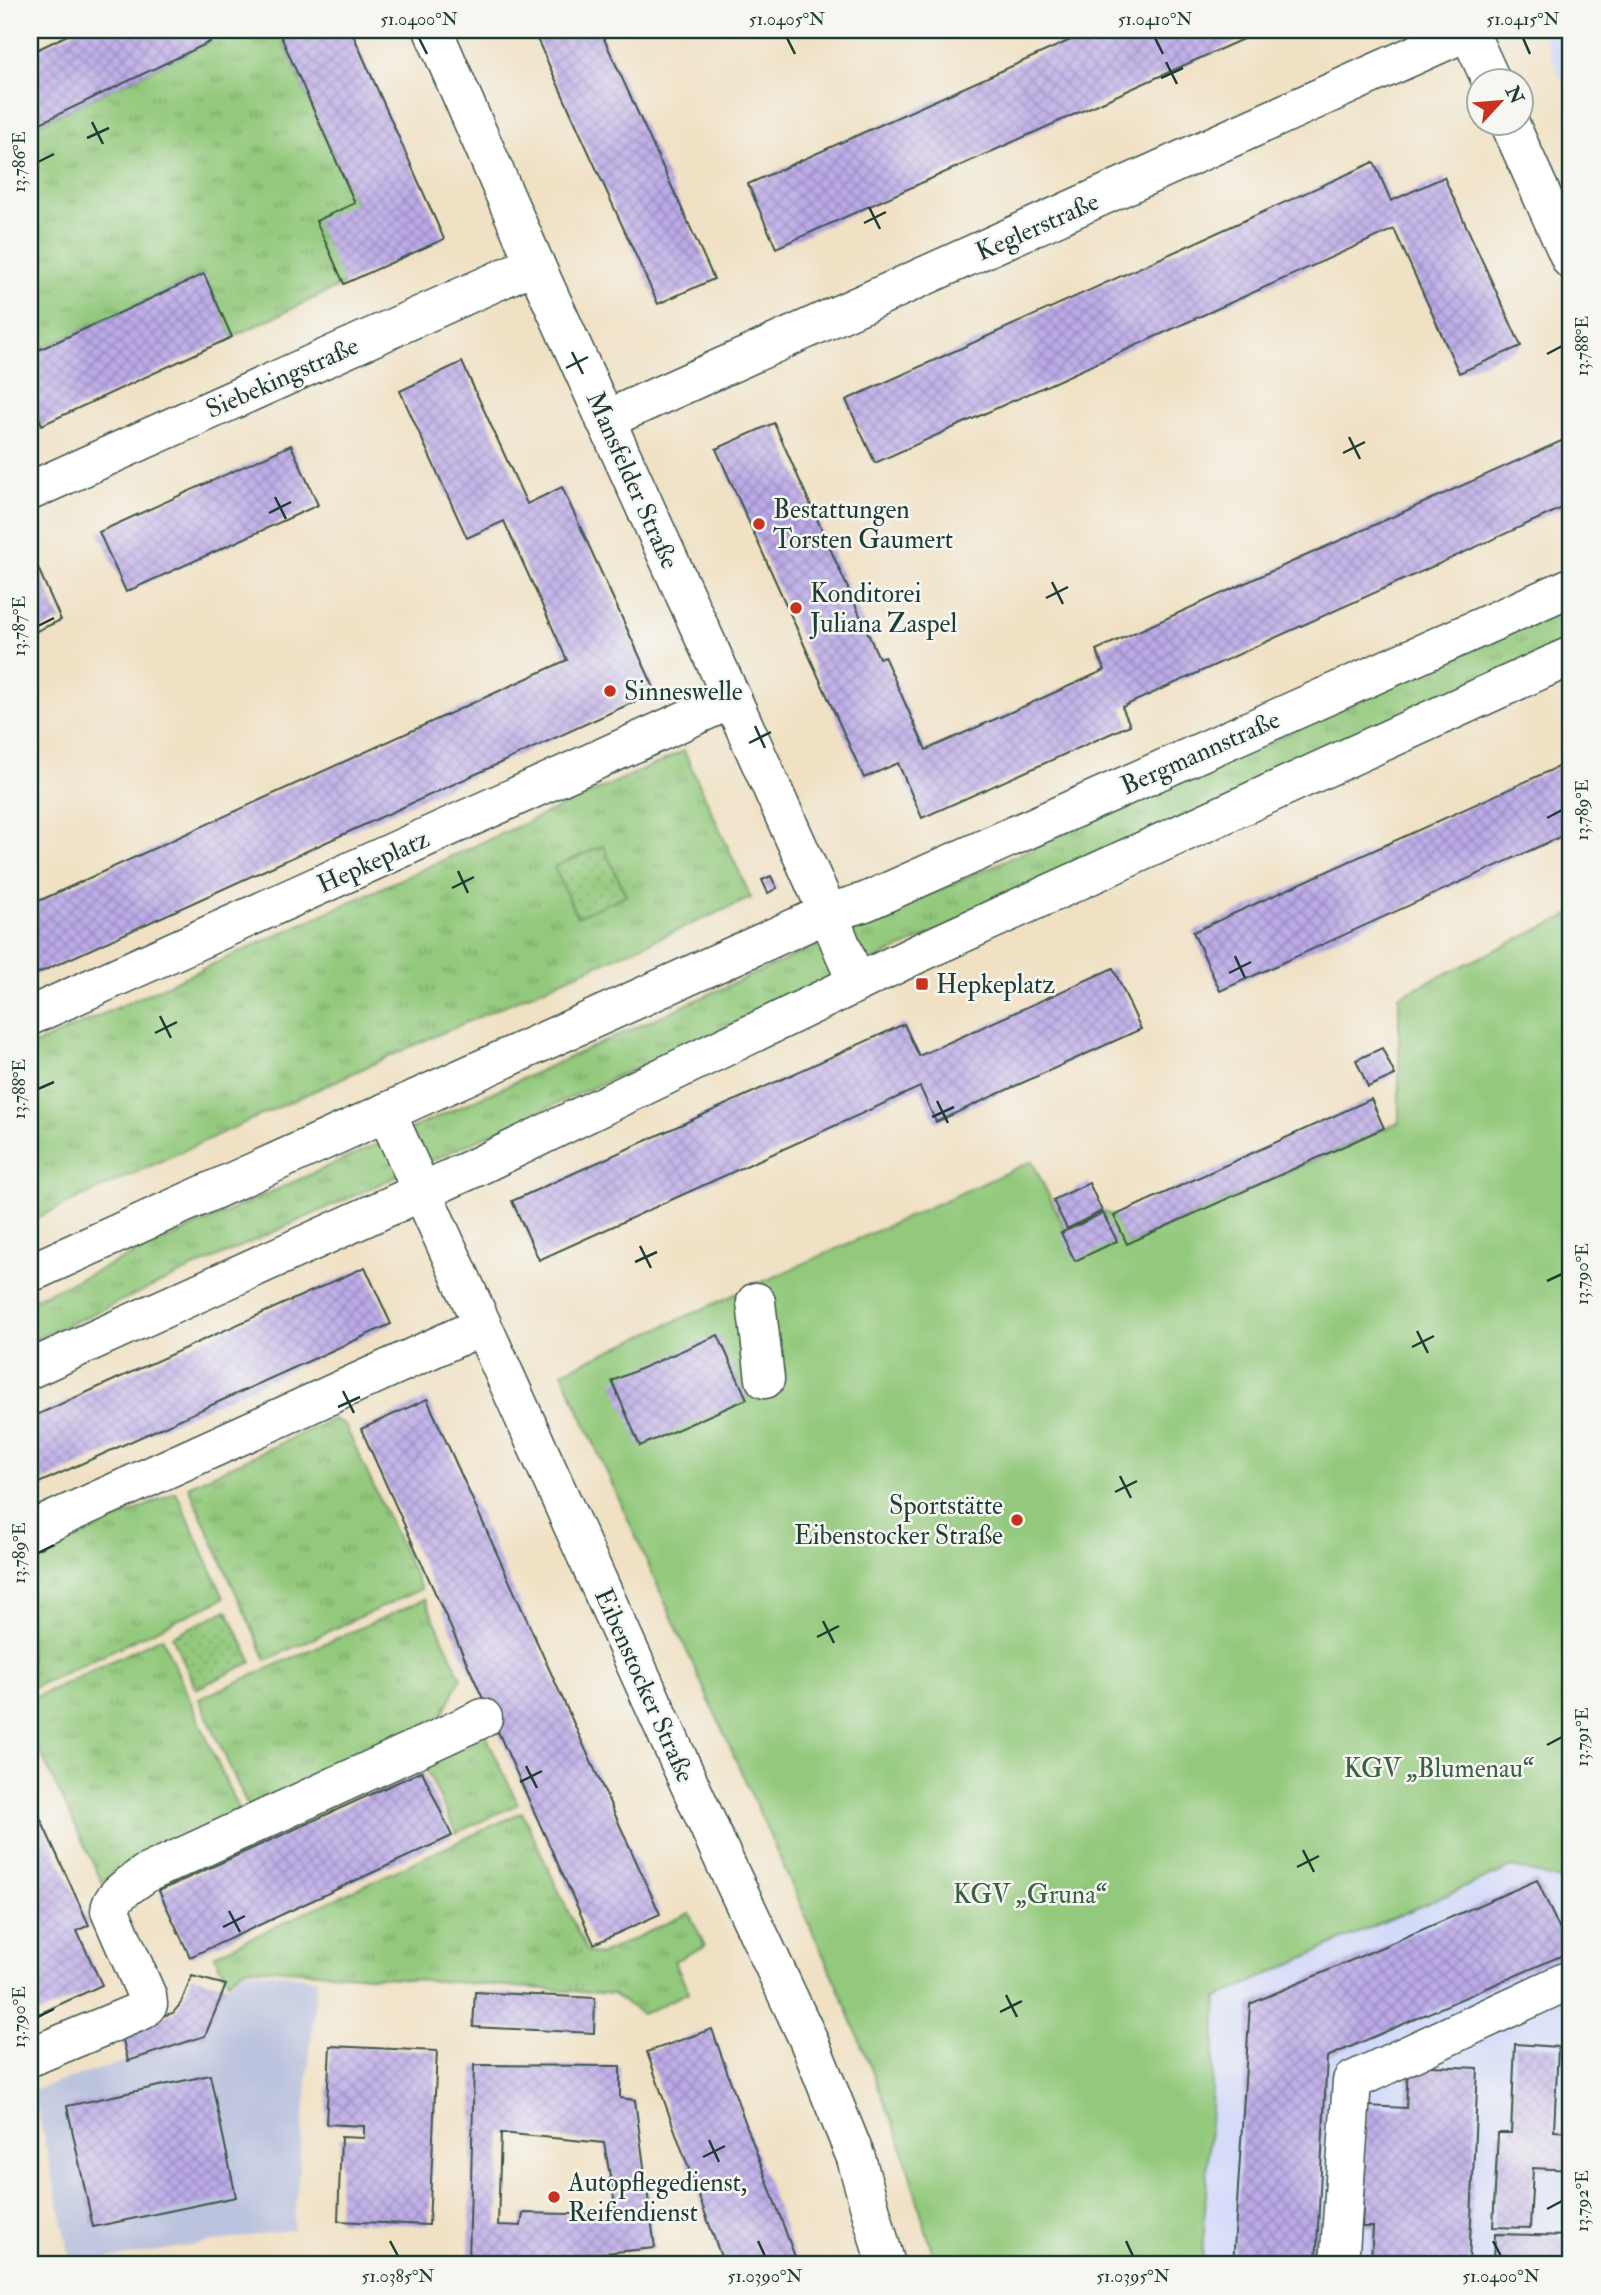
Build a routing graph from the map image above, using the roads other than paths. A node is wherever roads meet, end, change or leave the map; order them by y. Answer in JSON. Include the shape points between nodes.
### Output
{"nodes":[{"id":1,"x":433,"y":30,"type":"edge"},
{"id":2,"x":1468,"y":30,"type":"edge"},
{"id":3,"x":1484,"y":66,"type":"edge"},
{"id":4,"x":1515,"y":136,"type":"edge"},
{"id":5,"x":1571,"y":260,"type":"edge"},
{"id":6,"x":535,"y":264,"type":"junction"},
{"id":7,"x":605,"y":420,"type":"junction"},
{"id":8,"x":30,"y":491,"type":"edge"},
{"id":9,"x":1571,"y":587,"type":"edge"},
{"id":10,"x":1571,"y":656,"type":"edge"},
{"id":11,"x":732,"y":699,"type":"junction"},
{"id":12,"x":828,"y":913,"type":"junction"},
{"id":13,"x":856,"y":982,"type":"junction"},
{"id":14,"x":30,"y":1016,"type":"edge"},
{"id":15,"x":386,"y":1112,"type":"junction"},
{"id":16,"x":422,"y":1191,"type":"junction"},
{"id":17,"x":30,"y":1273,"type":"edge"},
{"id":18,"x":756,"y":1302,"type":"dead end"},
{"id":19,"x":482,"y":1326,"type":"junction"},
{"id":20,"x":30,"y":1369,"type":"edge"},
{"id":21,"x":765,"y":1379,"type":"dead end"},
{"id":22,"x":30,"y":1531,"type":"edge"},
{"id":23,"x":483,"y":1718,"type":"dead end"},
{"id":24,"x":1571,"y":1983,"type":"edge"},
{"id":25,"x":30,"y":2057,"type":"edge"},
{"id":26,"x":886,"y":2265,"type":"edge"},
{"id":27,"x":1339,"y":2265,"type":"edge"}],
"edges":[{"from":1,"to":6,"type":"street","name":"Mansfelder Straße"},
{"from":2,"to":3,"type":"street"},
{"from":2,"to":7,"type":"street","name":"Keglerstraße"},
{"from":4,"to":5,"type":"street"},
{"from":6,"to":7,"type":"street","name":"Mansfelder Straße"},
{"from":6,"to":8,"type":"street","name":"Siebekingstraße"},
{"from":7,"to":11,"type":"street","name":"Mansfelder Straße"},
{"from":9,"to":12,"type":"street","name":"Bergmannstraße","via":[[864,902]]},
{"from":10,"to":13,"type":"street"},
{"from":11,"to":12,"type":"street"},
{"from":11,"to":14,"type":"street","name":"Hepkeplatz"},
{"from":12,"to":13,"type":"street"},
{"from":12,"to":15,"type":"street"},
{"from":13,"to":16,"type":"street"},
{"from":15,"to":16,"type":"street","name":"Eibenstocker Straße"},
{"from":15,"to":17,"type":"street"},
{"from":16,"to":19,"type":"street","name":"Eibenstocker Straße"},
{"from":16,"to":20,"type":"street"},
{"from":18,"to":21,"type":"street"},
{"from":19,"to":22,"type":"street"},
{"from":19,"to":26,"type":"street","name":"Eibenstocker Straße","via":[[808,2039],[856,2158]]},
{"from":23,"to":25,"type":"street","via":[[145,1874],[121,1891],[110,1903],[110,1911],[148,2004]]},
{"from":24,"to":27,"type":"street","via":[[1352,2081]]}]}
